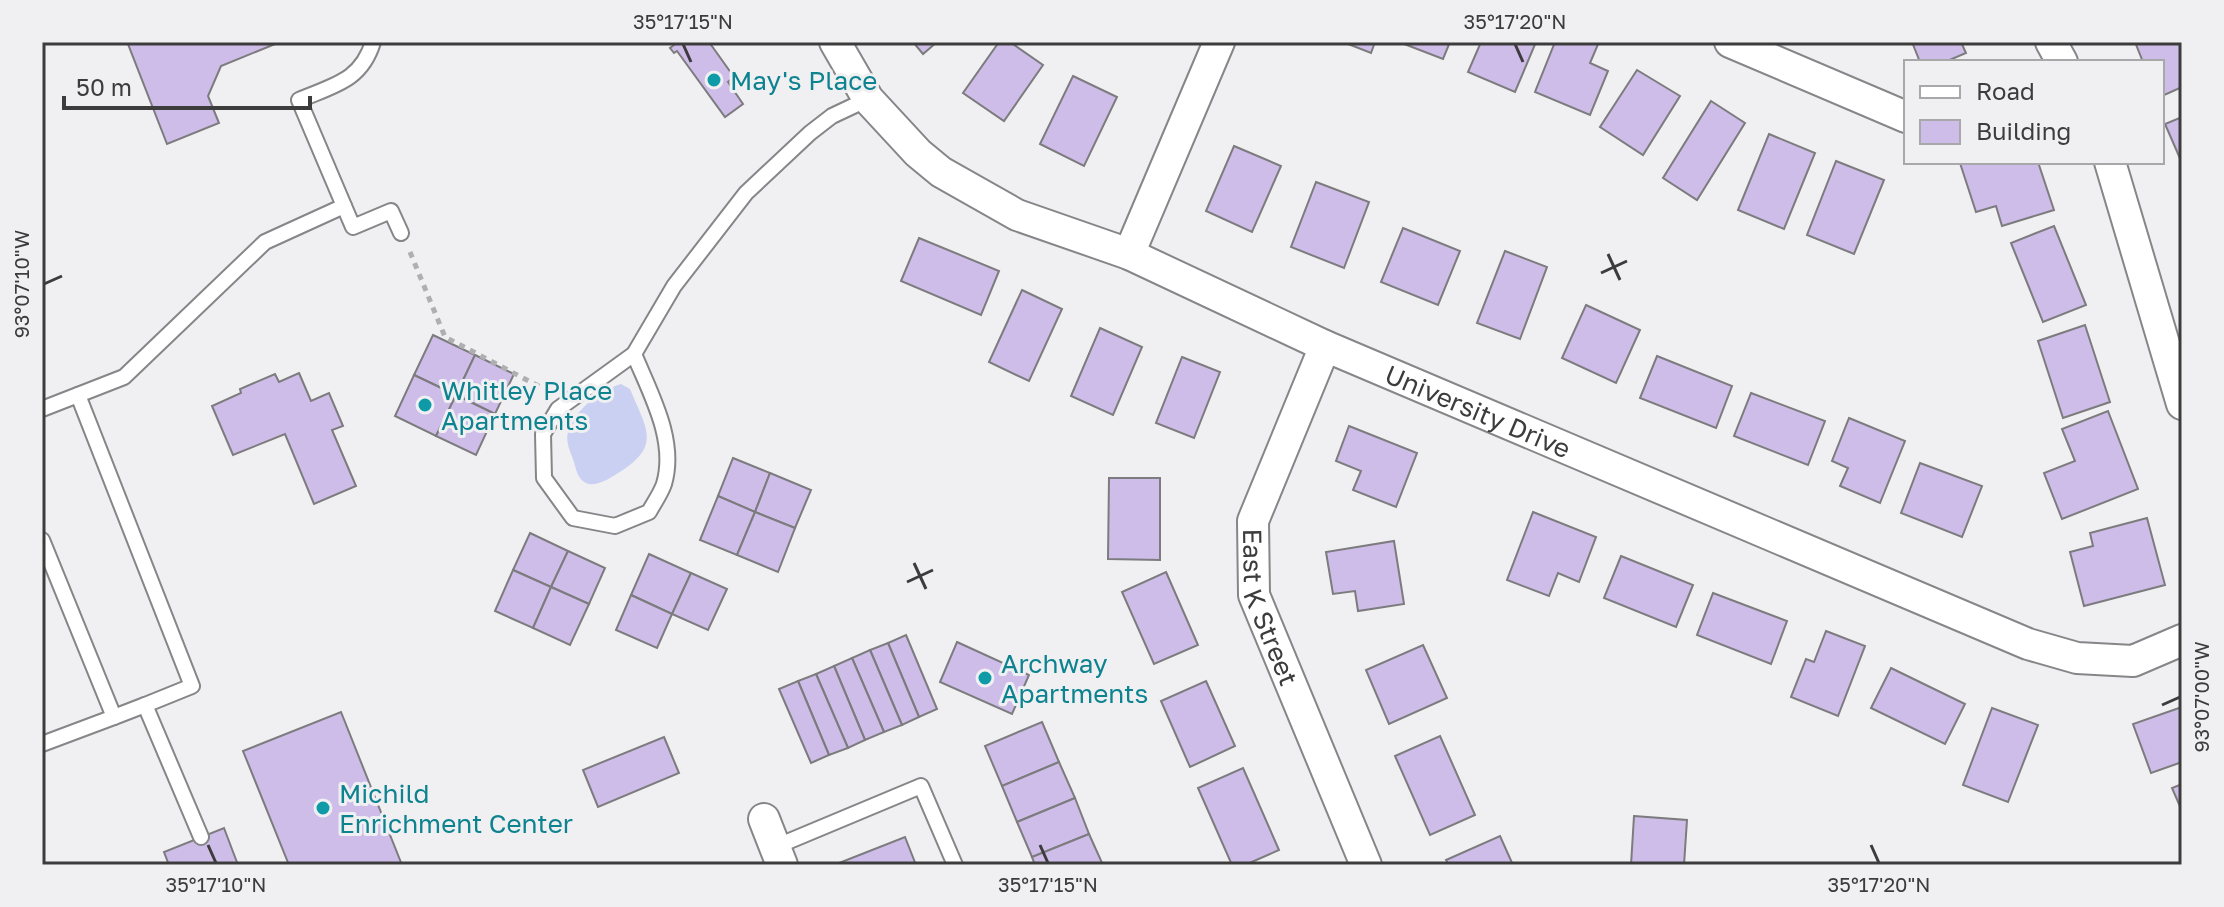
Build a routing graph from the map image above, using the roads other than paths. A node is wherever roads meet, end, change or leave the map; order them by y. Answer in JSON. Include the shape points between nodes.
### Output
{"nodes":[{"id":1,"x":373,"y":42,"type":"edge"},
{"id":2,"x":835,"y":42,"type":"edge"},
{"id":3,"x":1219,"y":42,"type":"edge"},
{"id":4,"x":1730,"y":42,"type":"edge"},
{"id":5,"x":2051,"y":42,"type":"edge"},
{"id":6,"x":2061,"y":60,"type":"edge"},
{"id":7,"x":868,"y":99,"type":"junction"},
{"id":8,"x":1904,"y":116,"type":"edge"},
{"id":9,"x":2111,"y":164,"type":"edge"},
{"id":10,"x":344,"y":206,"type":"junction"},
{"id":11,"x":401,"y":233,"type":"road end"},
{"id":12,"x":1129,"y":254,"type":"junction"},
{"id":13,"x":1325,"y":346,"type":"junction"},
{"id":14,"x":634,"y":354,"type":"junction"},
{"id":15,"x":78,"y":395,"type":"junction"},
{"id":16,"x":2182,"y":404,"type":"edge"},
{"id":17,"x":42,"y":409,"type":"edge"},
{"id":18,"x":42,"y":540,"type":"edge"},
{"id":19,"x":2182,"y":640,"type":"edge"},
{"id":20,"x":145,"y":705,"type":"junction"},
{"id":21,"x":114,"y":717,"type":"junction"},
{"id":22,"x":42,"y":744,"type":"edge"},
{"id":23,"x":764,"y":819,"type":"dead end"},
{"id":24,"x":201,"y":837,"type":"dead end"},
{"id":25,"x":779,"y":856,"type":"edge"},
{"id":26,"x":955,"y":865,"type":"edge"},
{"id":27,"x":1366,"y":865,"type":"edge"}],
"edges":[{"from":1,"to":10,"type":"lane","via":[[352,78],[299,100]]},
{"from":2,"to":7,"type":"street","name":"University Drive"},
{"from":3,"to":12,"type":"street"},
{"from":4,"to":8,"type":"street"},
{"from":5,"to":6,"type":"street"},
{"from":7,"to":12,"type":"street","name":"University Drive","via":[[941,172],[1017,215]]},
{"from":7,"to":14,"type":"lane","via":[[832,116],[746,193],[674,286]]},
{"from":9,"to":16,"type":"street"},
{"from":10,"to":11,"type":"lane","via":[[353,227],[391,211]]},
{"from":10,"to":15,"type":"lane","via":[[265,242],[132,371]]},
{"from":12,"to":13,"type":"street","name":"University Drive"},
{"from":13,"to":19,"type":"street","name":"University Drive","via":[[2028,644],[2077,658],[2133,661]]},
{"from":13,"to":27,"type":"street","name":"East K Street","via":[[1253,521],[1254,595]]},
{"from":14,"to":14,"type":"lane","via":[[567,401],[543,434],[544,478],[573,518],[615,526],[649,512],[664,484],[667,444]]},
{"from":15,"to":17,"type":"lane"},
{"from":15,"to":20,"type":"lane","via":[[192,686]]},
{"from":18,"to":21,"type":"lane"},
{"from":20,"to":21,"type":"lane"},
{"from":20,"to":24,"type":"lane"},
{"from":21,"to":22,"type":"lane"},
{"from":23,"to":25,"type":"street"},
{"from":25,"to":26,"type":"lane","via":[[921,786]]}]}
